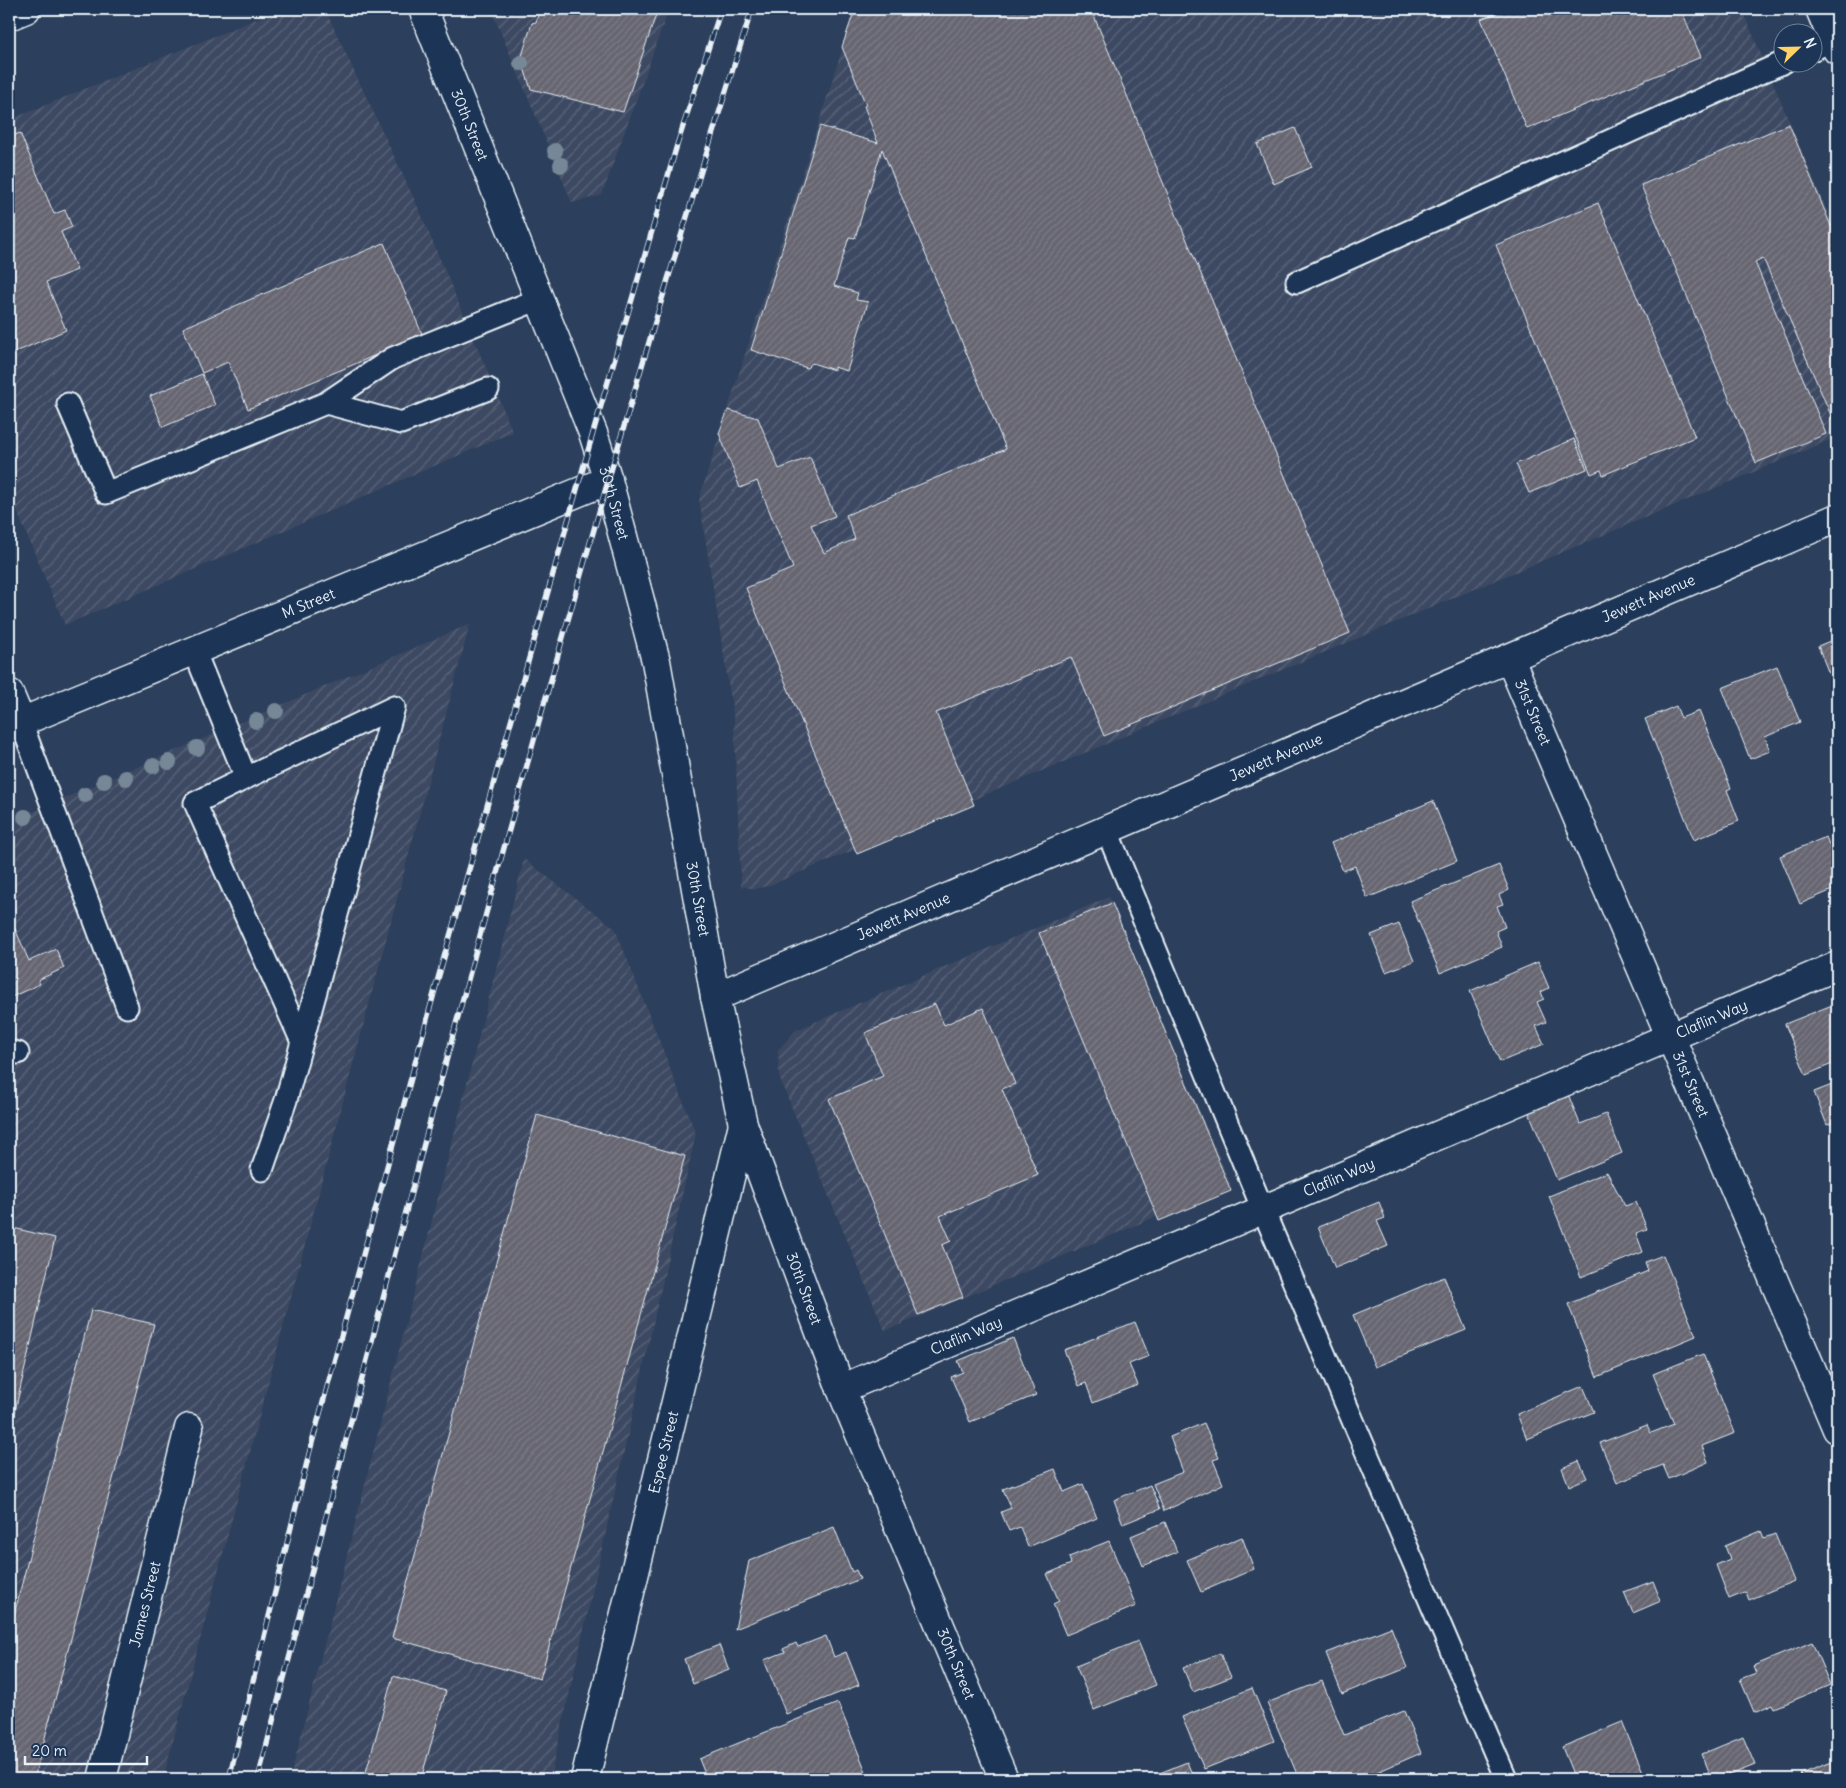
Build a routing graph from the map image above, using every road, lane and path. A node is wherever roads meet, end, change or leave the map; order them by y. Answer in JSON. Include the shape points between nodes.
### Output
{"nodes":[{"id":1,"x":26,"y":9,"type":"edge"},
{"id":2,"x":423,"y":9,"type":"edge"},
{"id":3,"x":1820,"y":9,"type":"edge"},
{"id":4,"x":9,"y":16,"type":"edge"},
{"id":5,"x":1828,"y":46,"type":"edge"},
{"id":6,"x":1774,"y":67,"type":"edge"},
{"id":7,"x":1297,"y":282,"type":"dead end"},
{"id":8,"x":539,"y":299,"type":"junction"},
{"id":9,"x":488,"y":389,"type":"dead end"},
{"id":10,"x":326,"y":403,"type":"junction"},
{"id":11,"x":68,"y":404,"type":"dead end"},
{"id":12,"x":608,"y":480,"type":"junction"},
{"id":13,"x":1837,"y":518,"type":"edge"},
{"id":14,"x":194,"y":650,"type":"junction"},
{"id":15,"x":1510,"y":659,"type":"junction"},
{"id":16,"x":9,"y":694,"type":"edge"},
{"id":17,"x":15,"y":725,"type":"edge"},
{"id":18,"x":246,"y":778,"type":"junction"},
{"id":19,"x":1107,"y":830,"type":"junction"},
{"id":20,"x":1837,"y":966,"type":"edge"},
{"id":21,"x":715,"y":997,"type":"junction"},
{"id":22,"x":127,"y":1007,"type":"dead end"},
{"id":23,"x":1671,"y":1036,"type":"junction"},
{"id":24,"x":302,"y":1042,"type":"junction"},
{"id":25,"x":743,"y":1124,"type":"junction"},
{"id":26,"x":262,"y":1170,"type":"dead end"},
{"id":27,"x":1263,"y":1210,"type":"junction"},
{"id":28,"x":841,"y":1389,"type":"junction"},
{"id":29,"x":189,"y":1428,"type":"dead end"},
{"id":30,"x":1837,"y":1429,"type":"edge"},
{"id":31,"x":102,"y":1779,"type":"edge"},
{"id":32,"x":585,"y":1779,"type":"edge"},
{"id":33,"x":1004,"y":1779,"type":"edge"},
{"id":34,"x":1506,"y":1779,"type":"edge"}],
"edges":[{"from":1,"to":4,"type":"street"},
{"from":2,"to":8,"type":"street","name":"30th Street"},
{"from":3,"to":5,"type":"street"},
{"from":6,"to":7,"type":"lane"},
{"from":8,"to":10,"type":"lane","via":[[393,358]]},
{"from":8,"to":12,"type":"street","name":"30th Street","via":[[593,433]]},
{"from":9,"to":10,"type":"lane","via":[[401,423]]},
{"from":10,"to":11,"type":"lane","via":[[106,493]]},
{"from":12,"to":14,"type":"street","name":"M Street"},
{"from":12,"to":21,"type":"street","name":"30th Street","via":[[656,661]]},
{"from":13,"to":15,"type":"street","name":"Jewett Avenue"},
{"from":14,"to":17,"type":"street","name":"M Street"},
{"from":14,"to":18,"type":"lane"},
{"from":15,"to":19,"type":"street","name":"Jewett Avenue"},
{"from":15,"to":23,"type":"street","name":"31st Street"},
{"from":16,"to":17,"type":"street"},
{"from":17,"to":22,"type":"lane"},
{"from":18,"to":24,"type":"lane","via":[[196,803]]},
{"from":18,"to":24,"type":"lane","via":[[394,707]]},
{"from":19,"to":21,"type":"street","name":"Jewett Avenue"},
{"from":19,"to":27,"type":"lane"},
{"from":20,"to":23,"type":"street","name":"Claflin Way"},
{"from":21,"to":25,"type":"street","name":"30th Street"},
{"from":23,"to":27,"type":"street","name":"Claflin Way"},
{"from":23,"to":30,"type":"street","name":"31st Street"},
{"from":24,"to":26,"type":"lane"},
{"from":25,"to":28,"type":"street","name":"30th Street"},
{"from":25,"to":32,"type":"street","name":"Espee Street"},
{"from":27,"to":28,"type":"street","name":"Claflin Way"},
{"from":27,"to":34,"type":"lane"},
{"from":28,"to":33,"type":"street","name":"30th Street"},
{"from":29,"to":31,"type":"street","name":"James Street"}]}
